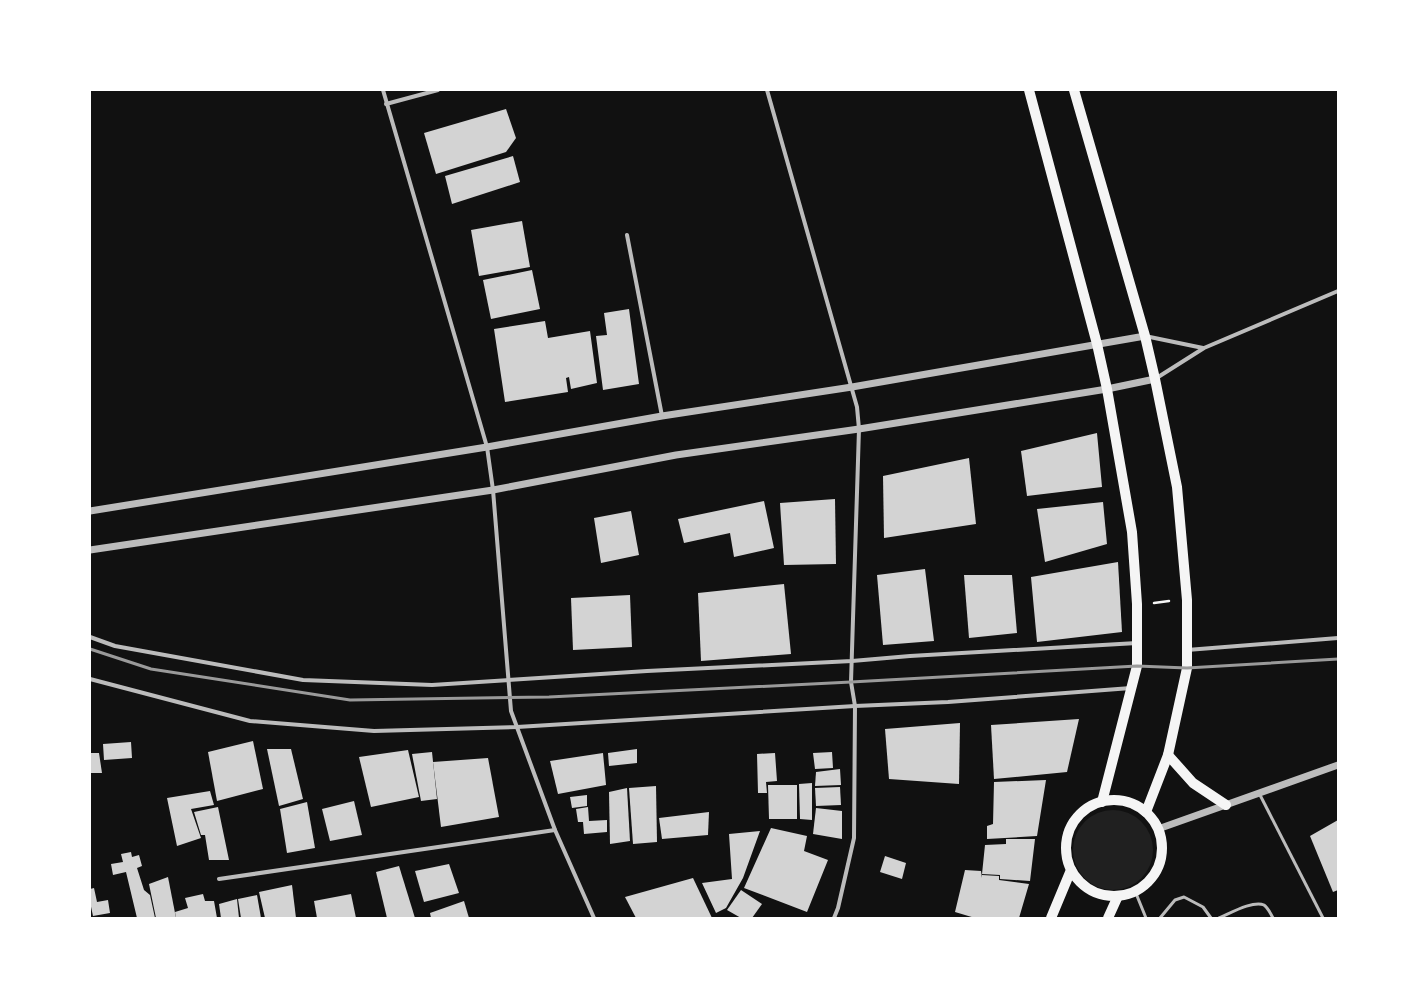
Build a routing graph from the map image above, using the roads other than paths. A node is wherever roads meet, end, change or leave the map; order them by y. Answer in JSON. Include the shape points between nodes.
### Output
{"nodes":[{"id":1,"x":383,"y":90,"type":"edge"},
{"id":2,"x":438,"y":90,"type":"edge"},
{"id":3,"x":767,"y":90,"type":"edge"},
{"id":4,"x":1029,"y":90,"type":"edge"},
{"id":5,"x":1074,"y":90,"type":"edge"},
{"id":6,"x":386,"y":104,"type":"junction"},
{"id":7,"x":627,"y":235,"type":"dead end"},
{"id":8,"x":1338,"y":291,"type":"edge"},
{"id":9,"x":1145,"y":336,"type":"junction"},
{"id":10,"x":1097,"y":344,"type":"junction"},
{"id":11,"x":1204,"y":348,"type":"junction"},
{"id":12,"x":1155,"y":379,"type":"junction"},
{"id":13,"x":852,"y":387,"type":"junction"},
{"id":14,"x":1107,"y":389,"type":"junction"},
{"id":15,"x":662,"y":416,"type":"junction"},
{"id":16,"x":859,"y":429,"type":"junction"},
{"id":17,"x":487,"y":447,"type":"junction"},
{"id":18,"x":493,"y":490,"type":"junction"},
{"id":19,"x":90,"y":511,"type":"edge"},
{"id":20,"x":90,"y":550,"type":"edge"},
{"id":21,"x":90,"y":637,"type":"edge"},
{"id":22,"x":1338,"y":638,"type":"edge"},
{"id":23,"x":1138,"y":643,"type":"junction"},
{"id":24,"x":1187,"y":650,"type":"junction"},
{"id":25,"x":852,"y":661,"type":"junction"},
{"id":26,"x":90,"y":680,"type":"edge"},
{"id":27,"x":508,"y":680,"type":"junction"},
{"id":28,"x":1132,"y":688,"type":"junction"},
{"id":29,"x":855,"y":706,"type":"junction"},
{"id":30,"x":517,"y":726,"type":"junction"},
{"id":31,"x":1168,"y":755,"type":"junction"},
{"id":32,"x":1338,"y":765,"type":"edge"},
{"id":33,"x":1259,"y":793,"type":"junction"},
{"id":34,"x":1102,"y":802,"type":"junction"},
{"id":35,"x":1226,"y":805,"type":"junction"},
{"id":36,"x":1146,"y":812,"type":"junction"},
{"id":37,"x":1158,"y":829,"type":"junction"},
{"id":38,"x":555,"y":830,"type":"junction"},
{"id":39,"x":1070,"y":870,"type":"junction"},
{"id":40,"x":219,"y":879,"type":"dead end"},
{"id":41,"x":1135,"y":891,"type":"junction"},
{"id":42,"x":1118,"y":896,"type":"junction"},
{"id":43,"x":594,"y":918,"type":"edge"},
{"id":44,"x":834,"y":918,"type":"edge"},
{"id":45,"x":1051,"y":918,"type":"edge"},
{"id":46,"x":1108,"y":918,"type":"edge"},
{"id":47,"x":1146,"y":918,"type":"edge"},
{"id":48,"x":1160,"y":918,"type":"edge"},
{"id":49,"x":1211,"y":918,"type":"edge"},
{"id":50,"x":1219,"y":918,"type":"edge"},
{"id":51,"x":1273,"y":918,"type":"edge"},
{"id":52,"x":1323,"y":918,"type":"edge"}],
"edges":[{"from":1,"to":6,"type":"street"},
{"from":2,"to":6,"type":"street"},
{"from":3,"to":13,"type":"street"},
{"from":4,"to":10,"type":"main road"},
{"from":5,"to":9,"type":"main road"},
{"from":6,"to":17,"type":"street"},
{"from":7,"to":15,"type":"street"},
{"from":8,"to":11,"type":"street"},
{"from":9,"to":10,"type":"street"},
{"from":9,"to":11,"type":"street"},
{"from":9,"to":12,"type":"main road"},
{"from":10,"to":13,"type":"street"},
{"from":10,"to":14,"type":"main road"},
{"from":11,"to":12,"type":"street"},
{"from":12,"to":14,"type":"street"},
{"from":12,"to":24,"type":"main road","via":[[1177,487],[1187,600]]},
{"from":13,"to":15,"type":"street"},
{"from":13,"to":16,"type":"street"},
{"from":14,"to":16,"type":"street"},
{"from":14,"to":23,"type":"main road","via":[[1132,532]]},
{"from":15,"to":17,"type":"street"},
{"from":16,"to":18,"type":"street","via":[[676,456]]},
{"from":16,"to":25,"type":"street"},
{"from":17,"to":18,"type":"street"},
{"from":17,"to":19,"type":"street"},
{"from":18,"to":20,"type":"street"},
{"from":18,"to":27,"type":"street"},
{"from":21,"to":27,"type":"street","via":[[115,646],[303,680],[432,685]]},
{"from":22,"to":24,"type":"street"},
{"from":23,"to":25,"type":"street"},
{"from":23,"to":28,"type":"main road","via":[[1137,666]]},
{"from":24,"to":31,"type":"main road","via":[[1187,668]]},
{"from":25,"to":27,"type":"street"},
{"from":25,"to":29,"type":"street","via":[[851,682]]},
{"from":26,"to":30,"type":"street","via":[[250,721],[374,730]]},
{"from":27,"to":30,"type":"street","via":[[511,711]]},
{"from":28,"to":29,"type":"street","via":[[948,702]]},
{"from":28,"to":34,"type":"main road"},
{"from":29,"to":30,"type":"street"},
{"from":29,"to":44,"type":"street","via":[[854,838]]},
{"from":30,"to":38,"type":"street"},
{"from":31,"to":35,"type":"main road","via":[[1193,783]]},
{"from":31,"to":36,"type":"main road"},
{"from":32,"to":33,"type":"street"},
{"from":33,"to":35,"type":"street"},
{"from":33,"to":52,"type":"lane"},
{"from":34,"to":36,"type":"main road","via":[[1117,800],[1132,804]]},
{"from":34,"to":39,"type":"main road","via":[[1083,812],[1070,829],[1066,850]]},
{"from":35,"to":37,"type":"street"},
{"from":36,"to":37,"type":"main road"},
{"from":37,"to":41,"type":"main road","via":[[1162,847],[1159,864],[1150,880]]},
{"from":38,"to":40,"type":"street"},
{"from":38,"to":43,"type":"street"},
{"from":39,"to":42,"type":"main road","via":[[1082,885],[1099,894]]},
{"from":39,"to":45,"type":"main road"},
{"from":41,"to":42,"type":"main road"},
{"from":41,"to":47,"type":"lane"},
{"from":42,"to":46,"type":"main road"},
{"from":48,"to":49,"type":"lane","via":[[1175,900],[1184,897],[1203,907]]},
{"from":50,"to":51,"type":"lane","via":[[1253,904],[1263,905]]}]}
